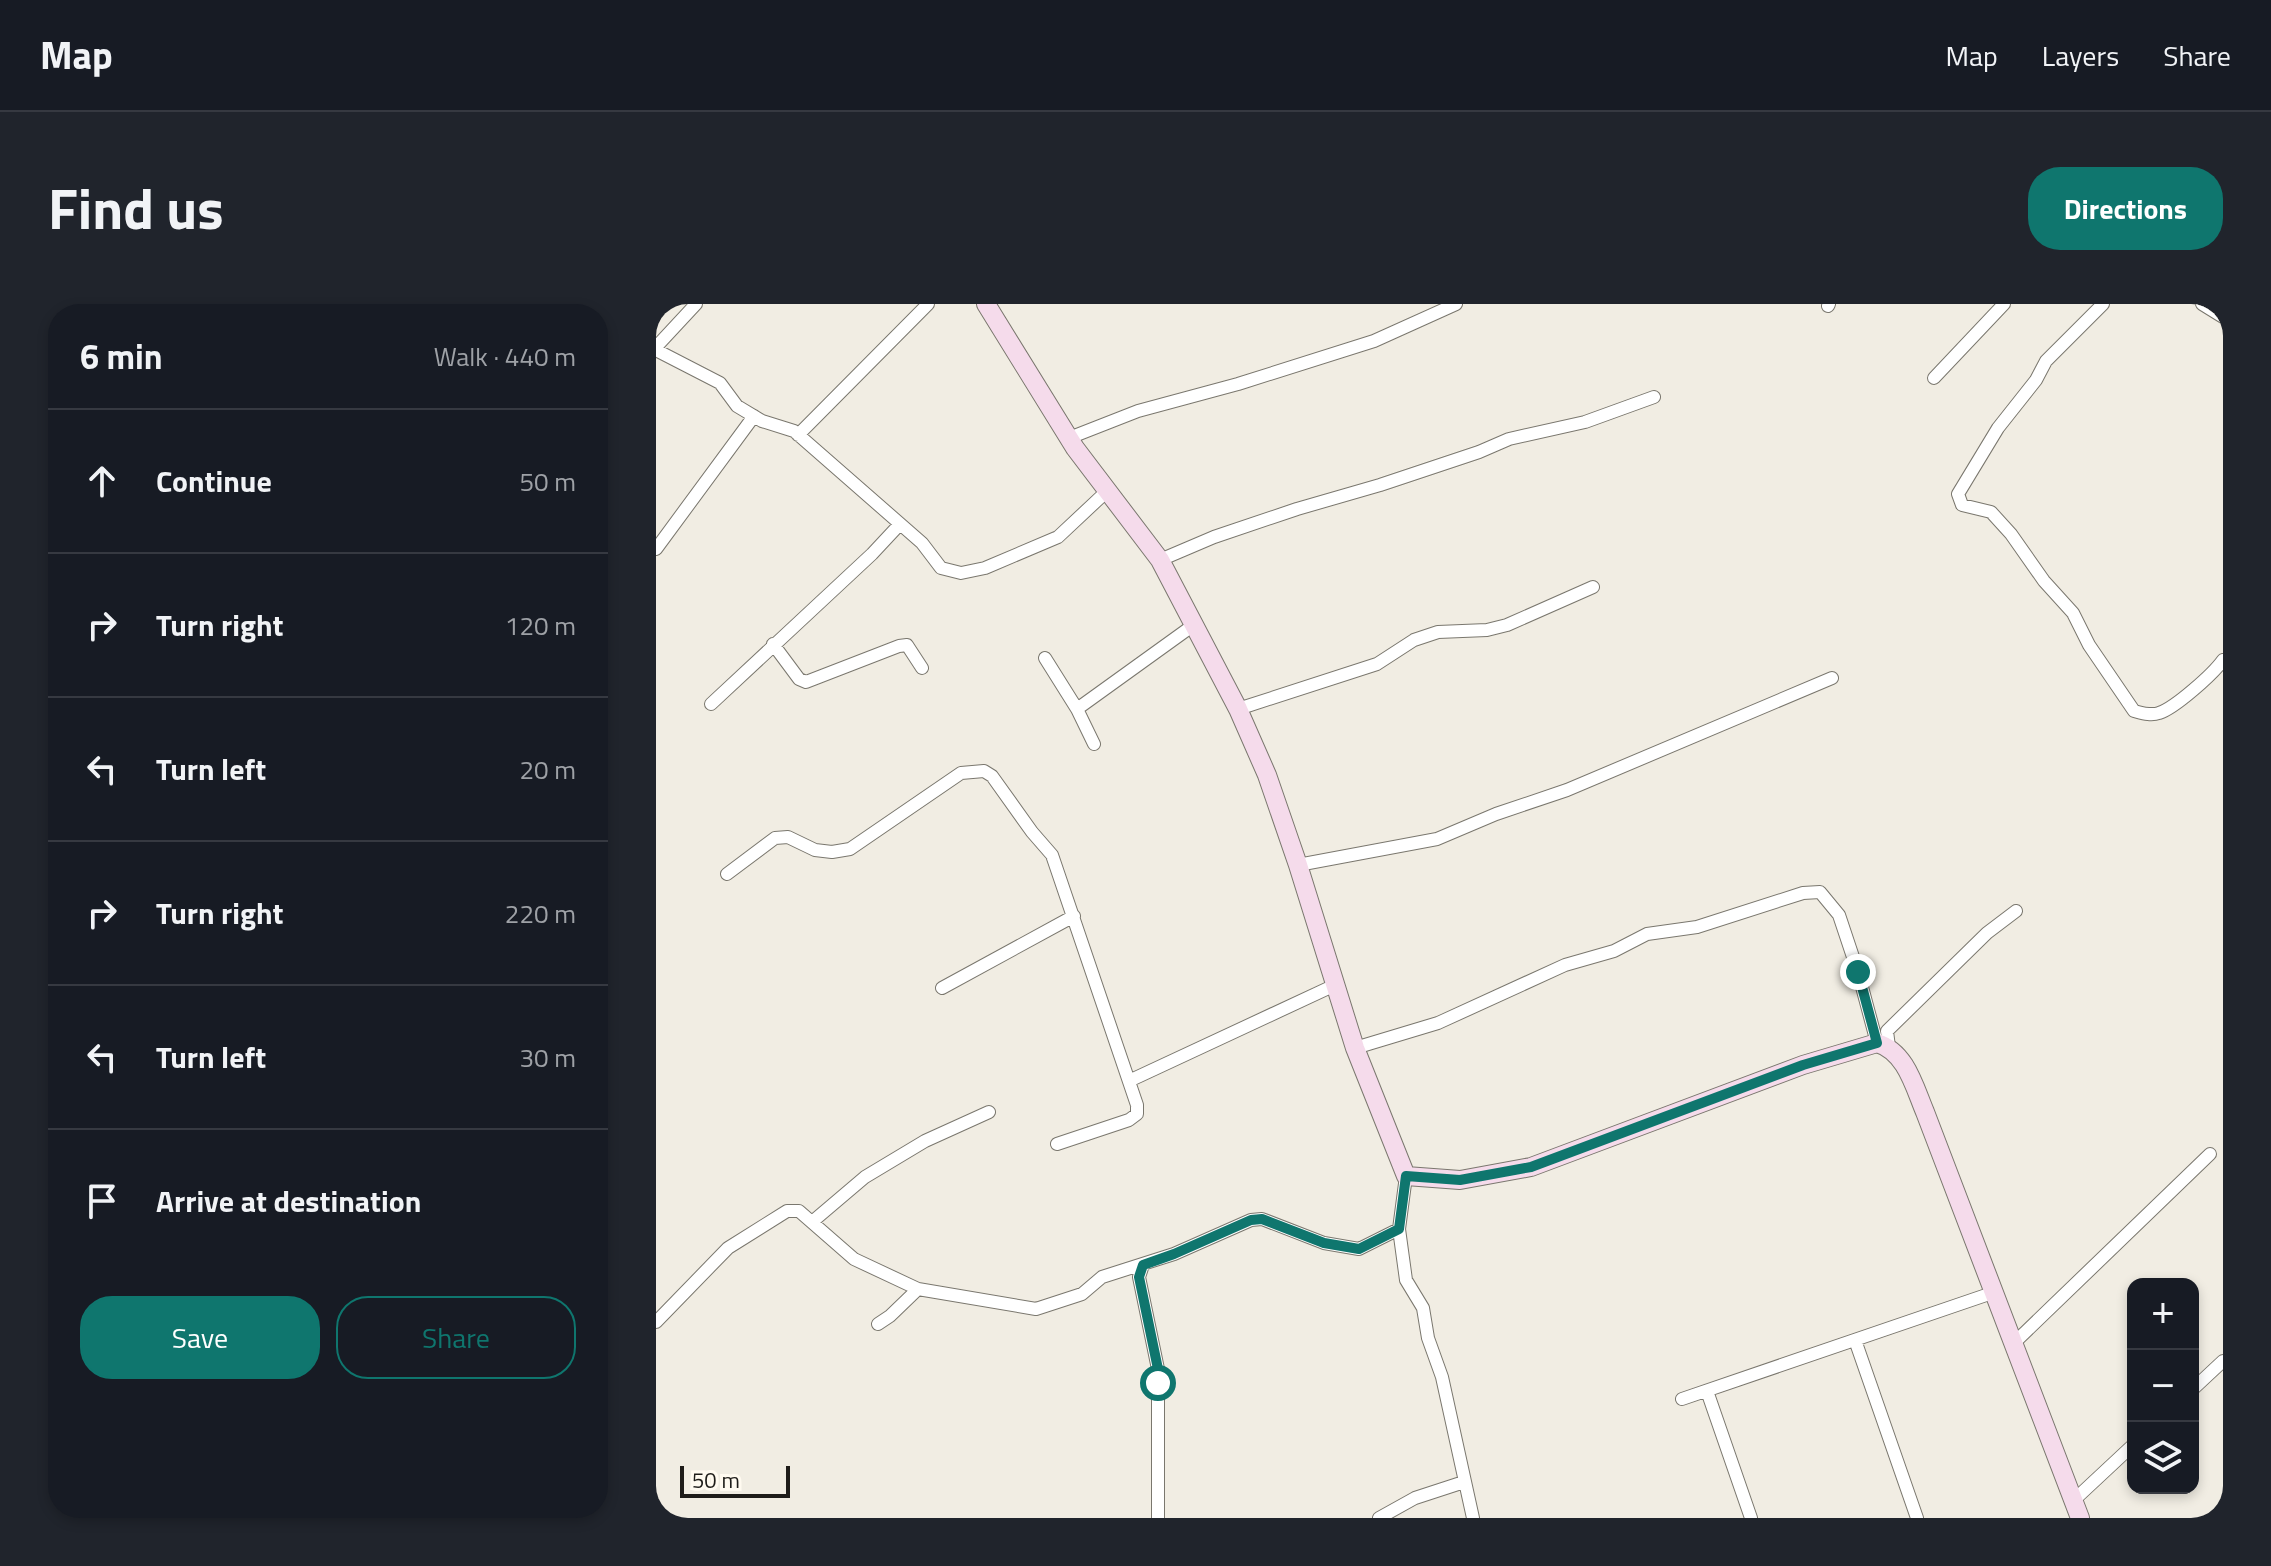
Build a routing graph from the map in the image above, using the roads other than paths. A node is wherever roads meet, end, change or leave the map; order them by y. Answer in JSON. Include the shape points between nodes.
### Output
{"nodes":[{"id":1,"x":696,"y":304,"type":"edge"},
{"id":2,"x":928,"y":304,"type":"edge"},
{"id":3,"x":986,"y":304,"type":"edge"},
{"id":4,"x":1456,"y":304,"type":"edge"},
{"id":5,"x":2004,"y":304,"type":"edge"},
{"id":6,"x":2103,"y":304,"type":"edge"},
{"id":7,"x":2202,"y":304,"type":"edge"},
{"id":8,"x":2223,"y":317,"type":"edge"},
{"id":9,"x":656,"y":349,"type":"edge"},
{"id":10,"x":1934,"y":378,"type":"dead end"},
{"id":11,"x":1654,"y":397,"type":"dead end"},
{"id":12,"x":754,"y":416,"type":"junction"},
{"id":13,"x":798,"y":435,"type":"junction"},
{"id":14,"x":1069,"y":438,"type":"junction"},
{"id":15,"x":1106,"y":492,"type":"junction"},
{"id":16,"x":900,"y":524,"type":"junction"},
{"id":17,"x":656,"y":549,"type":"edge"},
{"id":18,"x":1160,"y":560,"type":"junction"},
{"id":19,"x":1593,"y":587,"type":"dead end"},
{"id":20,"x":1195,"y":624,"type":"junction"},
{"id":21,"x":773,"y":644,"type":"junction"},
{"id":22,"x":1045,"y":658,"type":"dead end"},
{"id":23,"x":2223,"y":660,"type":"edge"},
{"id":24,"x":922,"y":668,"type":"dead end"},
{"id":25,"x":1832,"y":678,"type":"dead end"},
{"id":26,"x":711,"y":704,"type":"dead end"},
{"id":27,"x":1077,"y":709,"type":"junction"},
{"id":28,"x":1238,"y":709,"type":"junction"},
{"id":29,"x":1094,"y":744,"type":"dead end"},
{"id":30,"x":1298,"y":865,"type":"junction"},
{"id":31,"x":727,"y":874,"type":"dead end"},
{"id":32,"x":2016,"y":911,"type":"dead end"},
{"id":33,"x":1074,"y":916,"type":"junction"},
{"id":34,"x":1335,"y":985,"type":"junction"},
{"id":35,"x":942,"y":988,"type":"dead end"},
{"id":36,"x":1883,"y":1045,"type":"junction"},
{"id":37,"x":1355,"y":1048,"type":"junction"},
{"id":38,"x":1131,"y":1080,"type":"junction"},
{"id":39,"x":989,"y":1112,"type":"dead end"},
{"id":40,"x":1057,"y":1144,"type":"dead end"},
{"id":41,"x":2210,"y":1154,"type":"dead end"},
{"id":42,"x":1406,"y":1176,"type":"junction"},
{"id":43,"x":812,"y":1222,"type":"junction"},
{"id":44,"x":1399,"y":1229,"type":"junction"},
{"id":45,"x":1143,"y":1265,"type":"junction"},
{"id":46,"x":918,"y":1289,"type":"junction"},
{"id":47,"x":1995,"y":1292,"type":"junction"},
{"id":48,"x":656,"y":1322,"type":"edge"},
{"id":49,"x":878,"y":1324,"type":"dead end"},
{"id":50,"x":1855,"y":1340,"type":"junction"},
{"id":51,"x":2014,"y":1343,"type":"junction"},
{"id":52,"x":2223,"y":1361,"type":"edge"},
{"id":53,"x":2199,"y":1383,"type":"edge"},
{"id":54,"x":1707,"y":1391,"type":"junction"},
{"id":55,"x":1682,"y":1399,"type":"dead end"},
{"id":56,"x":2127,"y":1452,"type":"edge"},
{"id":57,"x":1464,"y":1482,"type":"junction"},
{"id":58,"x":2076,"y":1510,"type":"edge"},
{"id":59,"x":1158,"y":1518,"type":"edge"},
{"id":60,"x":1379,"y":1518,"type":"edge"},
{"id":61,"x":1473,"y":1518,"type":"edge"},
{"id":62,"x":1751,"y":1518,"type":"edge"},
{"id":63,"x":1917,"y":1518,"type":"edge"}],
"edges":[{"from":1,"to":9,"type":"street"},
{"from":2,"to":13,"type":"street"},
{"from":3,"to":14,"type":"street"},
{"from":4,"to":14,"type":"street","via":[[1374,341],[1138,411]]},
{"from":5,"to":10,"type":"street"},
{"from":6,"to":23,"type":"street","via":[[2046,361],[1958,494],[1962,505],[1991,512],[2011,534],[2073,613],[2134,711],[2159,714]]},
{"from":7,"to":8,"type":"street"},
{"from":9,"to":12,"type":"street","via":[[720,383],[737,406]]},
{"from":11,"to":18,"type":"street","via":[[1585,422],[1509,439],[1199,542]]},
{"from":12,"to":13,"type":"street"},
{"from":12,"to":17,"type":"street"},
{"from":13,"to":16,"type":"street"},
{"from":14,"to":15,"type":"street"},
{"from":15,"to":16,"type":"street","via":[[1058,537],[961,573],[941,568]]},
{"from":15,"to":18,"type":"street"},
{"from":16,"to":21,"type":"street"},
{"from":18,"to":20,"type":"street"},
{"from":19,"to":28,"type":"street","via":[[1507,625],[1438,632],[1414,640],[1377,664]]},
{"from":20,"to":27,"type":"street"},
{"from":20,"to":28,"type":"street"},
{"from":21,"to":24,"type":"street","via":[[806,682],[907,645]]},
{"from":21,"to":26,"type":"street"},
{"from":22,"to":27,"type":"street"},
{"from":25,"to":30,"type":"street","via":[[1437,839]]},
{"from":27,"to":29,"type":"street"},
{"from":28,"to":30,"type":"street"},
{"from":30,"to":34,"type":"street"},
{"from":31,"to":33,"type":"street","via":[[775,838],[788,837],[815,850],[850,849],[961,773],[984,771],[1052,855]]},
{"from":32,"to":36,"type":"street","via":[[1887,1031]]},
{"from":33,"to":35,"type":"street"},
{"from":33,"to":38,"type":"street"},
{"from":34,"to":37,"type":"street"},
{"from":34,"to":38,"type":"street"},
{"from":36,"to":37,"type":"street","via":[[1839,915],[1820,892],[1697,927],[1647,934],[1438,1023]]},
{"from":36,"to":42,"type":"street","via":[[1803,1065],[1531,1167],[1460,1180]]},
{"from":36,"to":47,"type":"street","via":[[1900,1057],[1925,1112]]},
{"from":37,"to":42,"type":"street"},
{"from":38,"to":40,"type":"street","via":[[1137,1114]]},
{"from":39,"to":43,"type":"street","via":[[925,1141],[865,1177]]},
{"from":41,"to":51,"type":"street"},
{"from":42,"to":44,"type":"street"},
{"from":43,"to":46,"type":"street","via":[[854,1259]]},
{"from":43,"to":48,"type":"street","via":[[799,1211],[787,1211],[728,1248]]},
{"from":44,"to":45,"type":"street","via":[[1359,1249],[1251,1220]]},
{"from":44,"to":57,"type":"street","via":[[1406,1280],[1423,1308]]},
{"from":45,"to":46,"type":"street","via":[[1102,1277],[1082,1294],[1036,1309]]},
{"from":45,"to":59,"type":"street","via":[[1139,1277],[1158,1369]]},
{"from":46,"to":49,"type":"street"},
{"from":47,"to":50,"type":"street"},
{"from":47,"to":51,"type":"street"},
{"from":50,"to":54,"type":"street"},
{"from":50,"to":63,"type":"street"},
{"from":51,"to":58,"type":"street"},
{"from":52,"to":53,"type":"street"},
{"from":54,"to":55,"type":"street"},
{"from":54,"to":62,"type":"street"},
{"from":56,"to":58,"type":"street"},
{"from":57,"to":60,"type":"street","via":[[1415,1498]]},
{"from":57,"to":61,"type":"street"}]}
